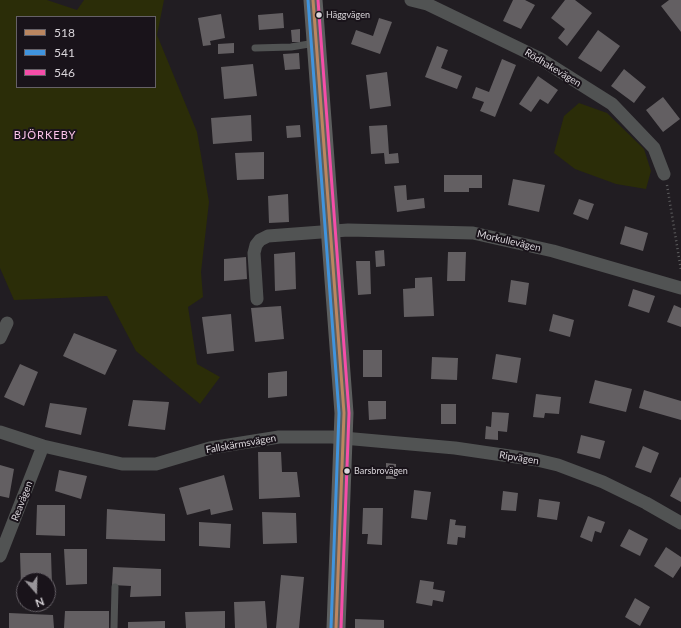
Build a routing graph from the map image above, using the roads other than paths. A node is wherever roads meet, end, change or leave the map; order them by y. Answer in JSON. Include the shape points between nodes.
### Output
{"nodes":[{"id":1,"x":313,"y":0,"type":"edge"},
{"id":2,"x":412,"y":0,"type":"edge"},
{"id":3,"x":315,"y":43,"type":"junction"},
{"id":4,"x":255,"y":48,"type":"dead end"},
{"id":5,"x":664,"y":174,"type":"road end"},
{"id":6,"x":331,"y":232,"type":"junction"},
{"id":7,"x":681,"y":288,"type":"edge"},
{"id":8,"x":257,"y":299,"type":"dead end"},
{"id":9,"x":7,"y":323,"type":"dead end"},
{"id":10,"x":0,"y":338,"type":"edge"},
{"id":11,"x":0,"y":432,"type":"edge"},
{"id":12,"x":344,"y":439,"type":"junction"},
{"id":13,"x":44,"y":446,"type":"junction"},
{"id":14,"x":681,"y":524,"type":"edge"},
{"id":15,"x":0,"y":556,"type":"edge"},
{"id":16,"x":115,"y":587,"type":"dead end"},
{"id":17,"x":114,"y":628,"type":"edge"},
{"id":18,"x":336,"y":628,"type":"edge"}],
"edges":[{"from":1,"to":3,"type":"street"},
{"from":2,"to":5,"type":"street","name":"Rödhakevägen","via":[[428,4],[540,58],[612,104],[654,148]]},
{"from":3,"to":4,"type":"lane"},
{"from":3,"to":6,"type":"street"},
{"from":6,"to":7,"type":"street","name":"Morkullevägen","via":[[474,233],[553,251]]},
{"from":6,"to":8,"type":"street","name":"Morkullevägen","via":[[268,236],[260,240],[254,253]]},
{"from":6,"to":12,"type":"street"},
{"from":9,"to":10,"type":"street"},
{"from":11,"to":13,"type":"street","name":"Fallskärmsvägen"},
{"from":12,"to":13,"type":"street","name":"Fallskärmsvägen","via":[[279,437],[210,448],[156,464],[122,464]]},
{"from":12,"to":14,"type":"street","name":"Ripvägen","via":[[455,448],[558,465],[603,482]]},
{"from":12,"to":18,"type":"street"},
{"from":13,"to":15,"type":"street","name":"Reavägen"},
{"from":16,"to":17,"type":"lane"}]}
